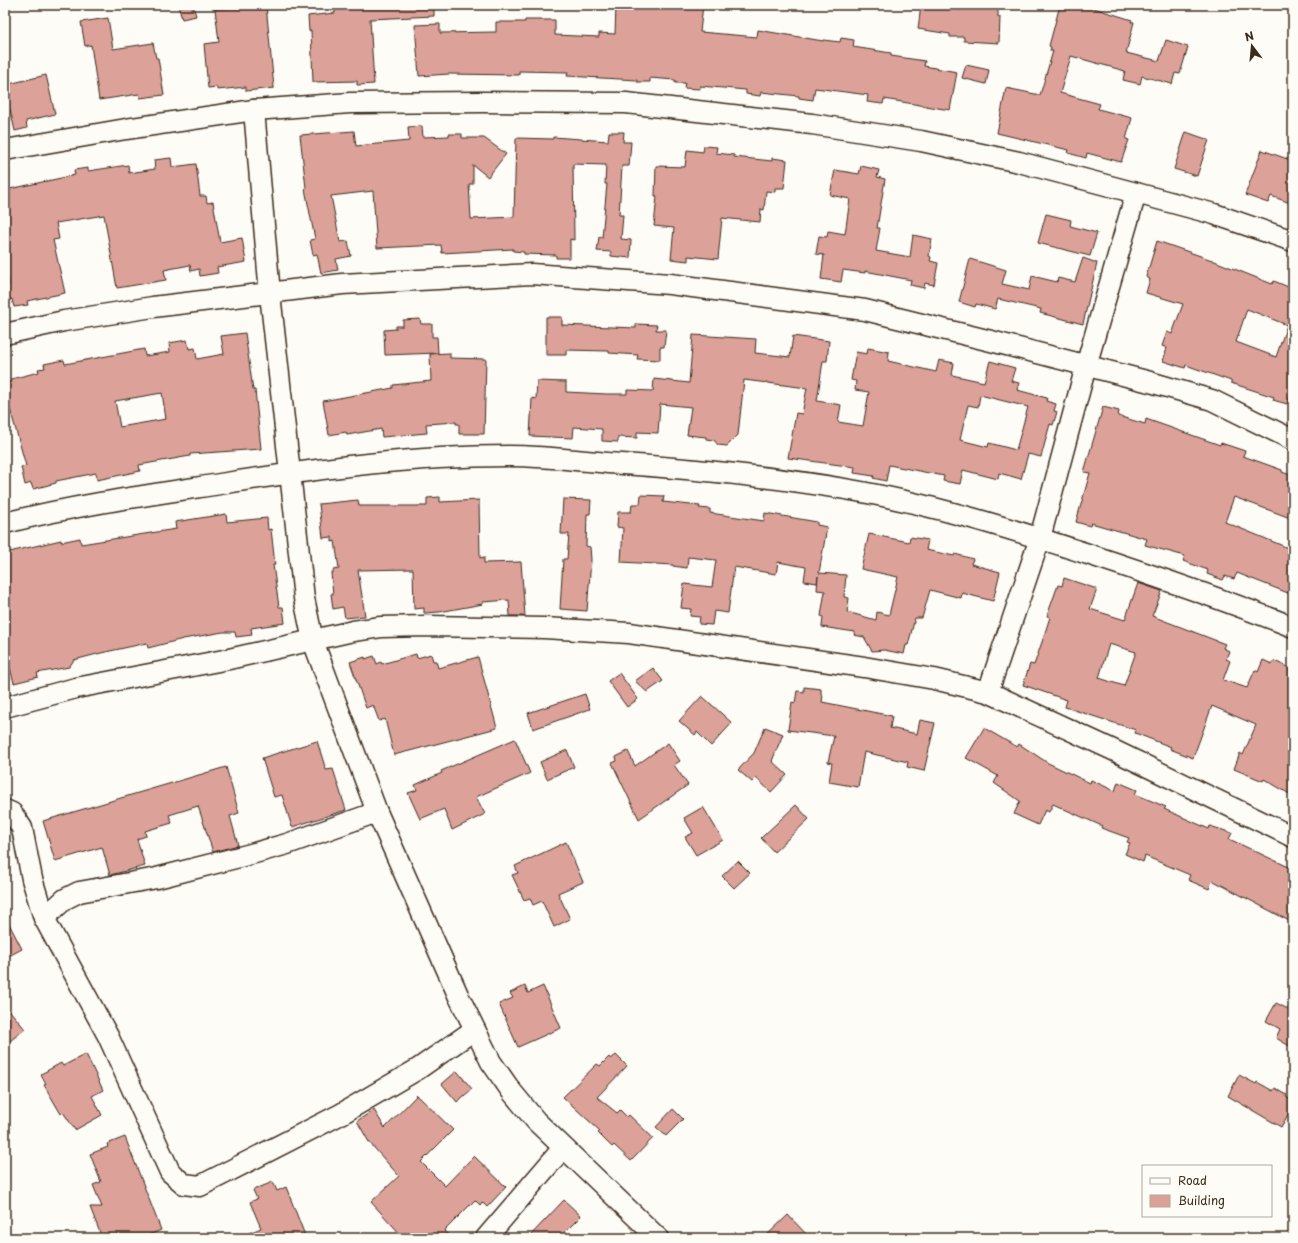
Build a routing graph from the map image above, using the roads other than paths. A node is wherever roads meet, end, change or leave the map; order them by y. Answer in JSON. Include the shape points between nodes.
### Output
{"nodes":[{"id":1,"x":254,"y":110,"type":"junction"},
{"id":2,"x":5,"y":150,"type":"edge"},
{"id":3,"x":1136,"y":193,"type":"junction"},
{"id":4,"x":1293,"y":241,"type":"edge"},
{"id":5,"x":270,"y":294,"type":"junction"},
{"id":6,"x":5,"y":334,"type":"edge"},
{"id":7,"x":1086,"y":366,"type":"junction"},
{"id":8,"x":1293,"y":440,"type":"edge"},
{"id":9,"x":291,"y":473,"type":"junction"},
{"id":10,"x":5,"y":523,"type":"edge"},
{"id":11,"x":1040,"y":538,"type":"junction"},
{"id":12,"x":1293,"y":627,"type":"edge"},
{"id":13,"x":313,"y":641,"type":"junction"},
{"id":14,"x":988,"y":692,"type":"junction"},
{"id":15,"x":5,"y":708,"type":"edge"},
{"id":16,"x":5,"y":810,"type":"edge"},
{"id":17,"x":377,"y":812,"type":"junction"},
{"id":18,"x":1293,"y":837,"type":"edge"},
{"id":19,"x":44,"y":918,"type":"junction"},
{"id":20,"x":474,"y":1030,"type":"junction"},
{"id":21,"x":564,"y":1148,"type":"junction"},
{"id":22,"x":486,"y":1238,"type":"edge"},
{"id":23,"x":658,"y":1238,"type":"edge"}],
"edges":[{"from":1,"to":2,"type":"street"},
{"from":1,"to":3,"type":"street","via":[[350,103],[626,103],[812,124],[921,141],[1019,162]]},
{"from":1,"to":5,"type":"street"},
{"from":3,"to":4,"type":"street","via":[[1214,214]]},
{"from":3,"to":7,"type":"street"},
{"from":5,"to":6,"type":"street","via":[[146,308],[64,321]]},
{"from":5,"to":7,"type":"street","via":[[342,284],[532,274],[670,284],[866,310]]},
{"from":5,"to":9,"type":"street"},
{"from":7,"to":8,"type":"street","via":[[1212,400]]},
{"from":7,"to":11,"type":"street"},
{"from":9,"to":10,"type":"street","via":[[132,497]]},
{"from":9,"to":11,"type":"street","via":[[417,459],[511,456],[644,465],[846,489],[938,509]]},
{"from":9,"to":13,"type":"street","via":[[304,598]]},
{"from":11,"to":12,"type":"street","via":[[1178,584]]},
{"from":11,"to":14,"type":"street"},
{"from":13,"to":14,"type":"street","via":[[367,629],[428,626],[544,628],[629,633],[864,667],[934,679]]},
{"from":13,"to":15,"type":"street","via":[[76,688]]},
{"from":13,"to":17,"type":"street"},
{"from":14,"to":18,"type":"street"},
{"from":16,"to":19,"type":"street","via":[[12,813],[22,828],[32,878]]},
{"from":17,"to":19,"type":"street","via":[[252,854],[157,878],[79,892],[65,898]]},
{"from":17,"to":20,"type":"street"},
{"from":19,"to":20,"type":"street","via":[[108,1036],[170,1172],[184,1184],[200,1186],[341,1114],[418,1069]]},
{"from":20,"to":21,"type":"street","via":[[491,1062],[512,1092],[536,1121]]},
{"from":21,"to":22,"type":"street"},
{"from":21,"to":23,"type":"street"}]}
